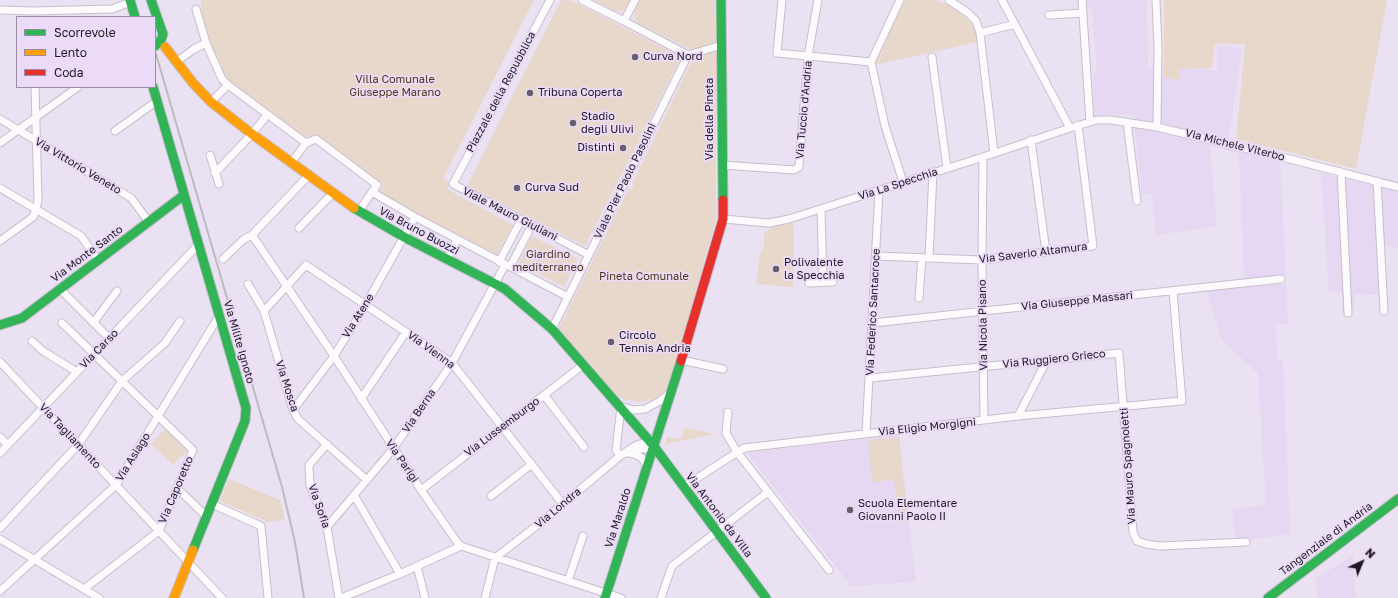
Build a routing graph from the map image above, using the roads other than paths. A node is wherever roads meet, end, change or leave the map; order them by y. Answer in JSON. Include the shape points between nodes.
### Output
{"nodes":[{"id":1,"x":151,"y":0,"type":"edge"},
{"id":2,"x":550,"y":0,"type":"edge"},
{"id":3,"x":582,"y":0,"type":"edge"},
{"id":4,"x":635,"y":0,"type":"edge"},
{"id":5,"x":721,"y":0,"type":"edge"},
{"id":6,"x":782,"y":0,"type":"edge"},
{"id":7,"x":818,"y":0,"type":"edge"},
{"id":8,"x":900,"y":0,"type":"edge"},
{"id":9,"x":949,"y":0,"type":"edge"},
{"id":10,"x":1002,"y":0,"type":"edge"},
{"id":11,"x":1082,"y":0,"type":"edge"},
{"id":12,"x":1156,"y":0,"type":"edge"},
{"id":13,"x":130,"y":1,"type":"edge"},
{"id":14,"x":196,"y":9,"type":"dead end"},
{"id":15,"x":0,"y":10,"type":"edge"},
{"id":16,"x":80,"y":10,"type":"junction"},
{"id":17,"x":1083,"y":13,"type":"junction"},
{"id":18,"x":34,"y":14,"type":"edge"},
{"id":19,"x":1049,"y":15,"type":"dead end"},
{"id":20,"x":84,"y":16,"type":"edge"},
{"id":21,"x":135,"y":16,"type":"edge"},
{"id":22,"x":624,"y":21,"type":"junction"},
{"id":23,"x":1015,"y":24,"type":"junction"},
{"id":24,"x":980,"y":33,"type":"junction"},
{"id":25,"x":206,"y":43,"type":"junction"},
{"id":26,"x":160,"y":44,"type":"edge"},
{"id":27,"x":722,"y":45,"type":"junction"},
{"id":28,"x":688,"y":55,"type":"junction"},
{"id":29,"x":808,"y":56,"type":"junction"},
{"id":30,"x":932,"y":57,"type":"dead end"},
{"id":31,"x":176,"y":62,"type":"junction"},
{"id":32,"x":871,"y":62,"type":"junction"},
{"id":33,"x":228,"y":85,"type":"junction"},
{"id":34,"x":35,"y":88,"type":"edge"},
{"id":35,"x":77,"y":88,"type":"edge"},
{"id":36,"x":153,"y":88,"type":"edge"},
{"id":37,"x":157,"y":100,"type":"junction"},
{"id":38,"x":211,"y":102,"type":"junction"},
{"id":39,"x":267,"y":115,"type":"junction"},
{"id":40,"x":36,"y":117,"type":"junction"},
{"id":41,"x":0,"y":119,"type":"edge"},
{"id":42,"x":1090,"y":122,"type":"junction"},
{"id":43,"x":1128,"y":122,"type":"junction"},
{"id":44,"x":1078,"y":125,"type":"junction"},
{"id":45,"x":1157,"y":126,"type":"junction"},
{"id":46,"x":1070,"y":128,"type":"junction"},
{"id":47,"x":17,"y":130,"type":"junction"},
{"id":48,"x":115,"y":131,"type":"dead end"},
{"id":49,"x":252,"y":134,"type":"junction"},
{"id":50,"x":1031,"y":140,"type":"junction"},
{"id":51,"x":37,"y":141,"type":"junction"},
{"id":52,"x":0,"y":143,"type":"edge"},
{"id":53,"x":306,"y":143,"type":"junction"},
{"id":54,"x":994,"y":153,"type":"junction"},
{"id":55,"x":210,"y":155,"type":"dead end"},
{"id":56,"x":983,"y":157,"type":"junction"},
{"id":57,"x":291,"y":162,"type":"junction"},
{"id":58,"x":722,"y":165,"type":"junction"},
{"id":59,"x":947,"y":168,"type":"junction"},
{"id":60,"x":933,"y":172,"type":"junction"},
{"id":61,"x":1341,"y":172,"type":"junction"},
{"id":62,"x":215,"y":173,"type":"junction"},
{"id":63,"x":309,"y":175,"type":"junction"},
{"id":64,"x":1377,"y":181,"type":"junction"},
{"id":65,"x":903,"y":182,"type":"junction"},
{"id":66,"x":218,"y":184,"type":"dead end"},
{"id":67,"x":452,"y":184,"type":"joint"},
{"id":68,"x":1398,"y":187,"type":"edge"},
{"id":69,"x":0,"y":188,"type":"edge"},
{"id":70,"x":879,"y":190,"type":"junction"},
{"id":71,"x":372,"y":192,"type":"junction"},
{"id":72,"x":333,"y":193,"type":"junction"},
{"id":73,"x":184,"y":195,"type":"junction"},
{"id":74,"x":1137,"y":201,"type":"dead end"},
{"id":75,"x":821,"y":209,"type":"junction"},
{"id":76,"x":36,"y":210,"type":"junction"},
{"id":77,"x":359,"y":211,"type":"junction"},
{"id":78,"x":415,"y":217,"type":"junction"},
{"id":79,"x":723,"y":219,"type":"junction"},
{"id":80,"x":521,"y":220,"type":"junction"},
{"id":81,"x":149,"y":222,"type":"junction"},
{"id":82,"x":532,"y":225,"type":"junction"},
{"id":83,"x":299,"y":228,"type":"dead end"},
{"id":84,"x":252,"y":235,"type":"junction"},
{"id":85,"x":404,"y":237,"type":"junction"},
{"id":86,"x":458,"y":240,"type":"junction"},
{"id":87,"x":0,"y":241,"type":"edge"},
{"id":88,"x":198,"y":245,"type":"junction"},
{"id":89,"x":1046,"y":252,"type":"junction"},
{"id":90,"x":589,"y":255,"type":"junction"},
{"id":91,"x":876,"y":256,"type":"junction"},
{"id":92,"x":926,"y":258,"type":"junction"},
{"id":93,"x":223,"y":259,"type":"dead end"},
{"id":94,"x":447,"y":259,"type":"junction"},
{"id":95,"x":98,"y":260,"type":"junction"},
{"id":96,"x":982,"y":260,"type":"junction"},
{"id":97,"x":505,"y":265,"type":"junction"},
{"id":98,"x":1281,"y":279,"type":"dead end"},
{"id":99,"x":824,"y":282,"type":"junction"},
{"id":100,"x":833,"y":282,"type":"dead end"},
{"id":101,"x":809,"y":283,"type":"dead end"},
{"id":102,"x":248,"y":284,"type":"dead end"},
{"id":103,"x":495,"y":284,"type":"junction"},
{"id":104,"x":286,"y":286,"type":"junction"},
{"id":105,"x":60,"y":289,"type":"junction"},
{"id":106,"x":117,"y":291,"type":"dead end"},
{"id":107,"x":1173,"y":291,"type":"junction"},
{"id":108,"x":568,"y":297,"type":"junction"},
{"id":109,"x":919,"y":298,"type":"dead end"},
{"id":110,"x":365,"y":306,"type":"junction"},
{"id":111,"x":264,"y":311,"type":"junction"},
{"id":112,"x":983,"y":311,"type":"junction"},
{"id":113,"x":1384,"y":311,"type":"dead end"},
{"id":114,"x":1348,"y":313,"type":"dead end"},
{"id":115,"x":219,"y":316,"type":"junction"},
{"id":116,"x":180,"y":321,"type":"dead end"},
{"id":117,"x":94,"y":322,"type":"junction"},
{"id":118,"x":62,"y":323,"type":"dead end"},
{"id":119,"x":872,"y":323,"type":"junction"},
{"id":120,"x":0,"y":325,"type":"edge"},
{"id":121,"x":552,"y":329,"type":"junction"},
{"id":122,"x":406,"y":332,"type":"junction"},
{"id":123,"x":110,"y":338,"type":"junction"},
{"id":124,"x":32,"y":341,"type":"dead end"},
{"id":125,"x":1119,"y":353,"type":"joint"},
{"id":126,"x":94,"y":354,"type":"junction"},
{"id":127,"x":334,"y":356,"type":"junction"},
{"id":128,"x":681,"y":360,"type":"junction"},
{"id":129,"x":1047,"y":360,"type":"junction"},
{"id":130,"x":0,"y":362,"type":"edge"},
{"id":131,"x":452,"y":363,"type":"junction"},
{"id":132,"x":583,"y":365,"type":"junction"},
{"id":133,"x":984,"y":367,"type":"junction"},
{"id":134,"x":723,"y":369,"type":"dead end"},
{"id":135,"x":77,"y":372,"type":"junction"},
{"id":136,"x":870,"y":378,"type":"junction"},
{"id":137,"x":122,"y":381,"type":"junction"},
{"id":138,"x":670,"y":392,"type":"junction"},
{"id":139,"x":544,"y":395,"type":"junction"},
{"id":140,"x":361,"y":399,"type":"junction"},
{"id":141,"x":621,"y":406,"type":"junction"},
{"id":142,"x":1123,"y":406,"type":"junction"},
{"id":143,"x":43,"y":408,"type":"junction"},
{"id":144,"x":293,"y":410,"type":"junction"},
{"id":145,"x":728,"y":412,"type":"dead end"},
{"id":146,"x":1018,"y":416,"type":"junction"},
{"id":147,"x":158,"y":417,"type":"junction"},
{"id":148,"x":984,"y":420,"type":"junction"},
{"id":149,"x":502,"y":427,"type":"junction"},
{"id":150,"x":866,"y":433,"type":"junction"},
{"id":151,"x":0,"y":437,"type":"edge"},
{"id":152,"x":327,"y":444,"type":"junction"},
{"id":153,"x":8,"y":445,"type":"junction"},
{"id":154,"x":78,"y":445,"type":"junction"},
{"id":155,"x":653,"y":445,"type":"junction"},
{"id":156,"x":584,"y":447,"type":"dead end"},
{"id":157,"x":394,"y":449,"type":"junction"},
{"id":158,"x":737,"y":452,"type":"junction"},
{"id":159,"x":0,"y":453,"type":"edge"},
{"id":160,"x":623,"y":455,"type":"junction"},
{"id":161,"x":532,"y":464,"type":"junction"},
{"id":162,"x":647,"y":466,"type":"junction"},
{"id":163,"x":368,"y":480,"type":"junction"},
{"id":164,"x":116,"y":485,"type":"junction"},
{"id":165,"x":683,"y":487,"type":"junction"},
{"id":166,"x":177,"y":488,"type":"junction"},
{"id":167,"x":421,"y":490,"type":"junction"},
{"id":168,"x":768,"y":492,"type":"junction"},
{"id":169,"x":354,"y":496,"type":"junction"},
{"id":170,"x":491,"y":496,"type":"dead end"},
{"id":171,"x":1398,"y":499,"type":"edge"},
{"id":172,"x":562,"y":503,"type":"junction"},
{"id":173,"x":212,"y":504,"type":"junction"},
{"id":174,"x":207,"y":517,"type":"junction"},
{"id":175,"x":327,"y":527,"type":"junction"},
{"id":176,"x":0,"y":528,"type":"edge"},
{"id":177,"x":159,"y":531,"type":"junction"},
{"id":178,"x":716,"y":531,"type":"junction"},
{"id":179,"x":583,"y":536,"type":"dead end"},
{"id":180,"x":0,"y":539,"type":"edge"},
{"id":181,"x":1246,"y":542,"type":"dead end"},
{"id":182,"x":461,"y":546,"type":"junction"},
{"id":183,"x":495,"y":558,"type":"junction"},
{"id":184,"x":35,"y":560,"type":"junction"},
{"id":185,"x":189,"y":562,"type":"junction"},
{"id":186,"x":417,"y":566,"type":"junction"},
{"id":187,"x":829,"y":570,"type":"dead end"},
{"id":188,"x":400,"y":574,"type":"junction"},
{"id":189,"x":568,"y":581,"type":"junction"},
{"id":190,"x":84,"y":589,"type":"junction"},
{"id":191,"x":0,"y":591,"type":"edge"},
{"id":192,"x":606,"y":596,"type":"edge"},
{"id":193,"x":99,"y":598,"type":"edge"},
{"id":194,"x":174,"y":598,"type":"edge"},
{"id":195,"x":222,"y":598,"type":"edge"},
{"id":196,"x":268,"y":598,"type":"edge"},
{"id":197,"x":340,"y":598,"type":"edge"},
{"id":198,"x":425,"y":598,"type":"edge"},
{"id":199,"x":485,"y":598,"type":"edge"},
{"id":200,"x":621,"y":598,"type":"edge"},
{"id":201,"x":661,"y":598,"type":"edge"},
{"id":202,"x":766,"y":598,"type":"edge"},
{"id":203,"x":1268,"y":598,"type":"edge"}],
"edges":[{"from":1,"to":26,"type":"street","name":"Via Bruno Buozzi","via":[[162,34]]},
{"from":2,"to":67,"type":"street","name":"Piazzale della Repubblica"},
{"from":3,"to":22,"type":"street"},
{"from":4,"to":22,"type":"street"},
{"from":5,"to":27,"type":"street","name":"Via della Pineta"},
{"from":6,"to":29,"type":"street","via":[[778,53]]},
{"from":7,"to":29,"type":"street","name":"Via Tuccio d'Andria"},
{"from":8,"to":32,"type":"street"},
{"from":9,"to":24,"type":"street","via":[[968,13],[976,22]]},
{"from":10,"to":23,"type":"street"},
{"from":11,"to":17,"type":"street"},
{"from":12,"to":45,"type":"street"},
{"from":13,"to":16,"type":"street","via":[[112,9]]},
{"from":13,"to":21,"type":"street"},
{"from":14,"to":25,"type":"street"},
{"from":15,"to":18,"type":"street"},
{"from":16,"to":18,"type":"street"},
{"from":16,"to":20,"type":"street"},
{"from":17,"to":19,"type":"street"},
{"from":17,"to":42,"type":"street"},
{"from":22,"to":28,"type":"street"},
{"from":23,"to":24,"type":"street"},
{"from":23,"to":46,"type":"street"},
{"from":24,"to":54,"type":"street"},
{"from":25,"to":31,"type":"street"},
{"from":25,"to":33,"type":"street","via":[[222,80]]},
{"from":26,"to":31,"type":"street","name":"Via Bruno Buozzi"},
{"from":27,"to":28,"type":"street"},
{"from":27,"to":58,"type":"street","name":"Via della Pineta"},
{"from":28,"to":90,"type":"street","name":"Viale Pier Paolo Pasolini"},
{"from":29,"to":32,"type":"street"},
{"from":29,"to":58,"type":"street","name":"Via Tuccio d'Andria","via":[[798,168],[794,170]]},
{"from":30,"to":59,"type":"street"},
{"from":31,"to":38,"type":"street","name":"Via Bruno Buozzi"},
{"from":32,"to":65,"type":"street","via":[[885,126]]},
{"from":33,"to":38,"type":"street"},
{"from":33,"to":39,"type":"street"},
{"from":34,"to":40,"type":"street"},
{"from":35,"to":40,"type":"street"},
{"from":36,"to":37,"type":"street","name":"Via Milite Ignoto"},
{"from":37,"to":48,"type":"street"},
{"from":37,"to":73,"type":"street","name":"Via Milite Ignoto"},
{"from":38,"to":49,"type":"street","name":"Via Bruno Buozzi"},
{"from":39,"to":49,"type":"street"},
{"from":39,"to":53,"type":"street"},
{"from":40,"to":47,"type":"street"},
{"from":40,"to":51,"type":"street"},
{"from":41,"to":47,"type":"street","name":"Via Vittorio Veneto"},
{"from":42,"to":43,"type":"street","name":"Via Michele Viterbo"},
{"from":42,"to":44,"type":"street","name":"Via Michele Viterbo"},
{"from":43,"to":45,"type":"street","name":"Via Michele Viterbo"},
{"from":43,"to":74,"type":"street"},
{"from":44,"to":46,"type":"street","name":"Via Michele Viterbo"},
{"from":44,"to":89,"type":"street","name":"Via Saverio Altamura","via":[[1093,246]]},
{"from":45,"to":61,"type":"street","name":"Via Michele Viterbo"},
{"from":46,"to":50,"type":"street","name":"Via La Specchia"},
{"from":47,"to":51,"type":"street","name":"Via Vittorio Veneto"},
{"from":47,"to":52,"type":"street"},
{"from":49,"to":57,"type":"street","name":"Via Bruno Buozzi"},
{"from":49,"to":62,"type":"street"},
{"from":50,"to":54,"type":"street","name":"Via La Specchia"},
{"from":50,"to":89,"type":"street"},
{"from":51,"to":76,"type":"street"},
{"from":51,"to":81,"type":"street","name":"Via Vittorio Veneto","via":[[131,198]]},
{"from":53,"to":57,"type":"street"},
{"from":53,"to":71,"type":"street","via":[[316,139],[378,185]]},
{"from":54,"to":56,"type":"street","name":"Via La Specchia"},
{"from":55,"to":62,"type":"street"},
{"from":56,"to":59,"type":"street","name":"Via La Specchia"},
{"from":56,"to":96,"type":"street","name":"Via Nicola Pisano"},
{"from":57,"to":63,"type":"street","name":"Via Bruno Buozzi"},
{"from":58,"to":79,"type":"street","name":"Via della Pineta"},
{"from":59,"to":60,"type":"street","name":"Via La Specchia"},
{"from":60,"to":65,"type":"street","name":"Via La Specchia"},
{"from":60,"to":92,"type":"street"},
{"from":61,"to":64,"type":"street","name":"Via Michele Viterbo"},
{"from":61,"to":114,"type":"street"},
{"from":62,"to":66,"type":"street"},
{"from":63,"to":72,"type":"street","name":"Via Bruno Buozzi"},
{"from":63,"to":84,"type":"street"},
{"from":64,"to":68,"type":"street","name":"Via Michele Viterbo"},
{"from":64,"to":113,"type":"street"},
{"from":65,"to":70,"type":"street","name":"Via La Specchia"},
{"from":67,"to":80,"type":"street","name":"Viale Mauro Giuliani"},
{"from":69,"to":76,"type":"street"},
{"from":70,"to":75,"type":"street","name":"Via La Specchia"},
{"from":70,"to":91,"type":"street","name":"Via Federico Santacroce"},
{"from":71,"to":77,"type":"street"},
{"from":71,"to":78,"type":"street"},
{"from":72,"to":77,"type":"street","name":"Via Bruno Buozzi"},
{"from":72,"to":83,"type":"street"},
{"from":73,"to":81,"type":"street","name":"Via Monte Santo"},
{"from":73,"to":88,"type":"street","name":"Via Milite Ignoto"},
{"from":75,"to":79,"type":"street","name":"Via La Specchia","via":[[769,223]]},
{"from":75,"to":99,"type":"street"},
{"from":76,"to":87,"type":"street","via":[[33,217]]},
{"from":76,"to":95,"type":"street","via":[[80,236]]},
{"from":77,"to":85,"type":"street","name":"Via Bruno Buozzi"},
{"from":78,"to":85,"type":"street","name":"Via Atene"},
{"from":78,"to":86,"type":"street"},
{"from":79,"to":128,"type":"street","name":"Via della Pineta"},
{"from":80,"to":82,"type":"street","name":"Viale Mauro Giuliani"},
{"from":80,"to":97,"type":"street"},
{"from":81,"to":95,"type":"street","name":"Via Monte Santo"},
{"from":82,"to":90,"type":"street","name":"Viale Mauro Giuliani"},
{"from":82,"to":97,"type":"street"},
{"from":84,"to":93,"type":"street","via":[[244,239]]},
{"from":84,"to":104,"type":"street","name":"Via Parigi"},
{"from":85,"to":94,"type":"street","name":"Via Bruno Buozzi"},
{"from":85,"to":110,"type":"street","name":"Via Atene"},
{"from":86,"to":94,"type":"street"},
{"from":86,"to":97,"type":"street"},
{"from":88,"to":115,"type":"street","name":"Via Milite Ignoto"},
{"from":88,"to":123,"type":"street","name":"Via Carso"},
{"from":89,"to":96,"type":"street","name":"Via Saverio Altamura"},
{"from":90,"to":108,"type":"street","name":"Viale Pier Paolo Pasolini"},
{"from":91,"to":92,"type":"street","name":"Via Saverio Altamura"},
{"from":91,"to":119,"type":"street","name":"Via Federico Santacroce"},
{"from":92,"to":96,"type":"street","name":"Via Saverio Altamura"},
{"from":92,"to":109,"type":"street"},
{"from":94,"to":103,"type":"street","name":"Via Bruno Buozzi"},
{"from":95,"to":105,"type":"street","name":"Via Monte Santo"},
{"from":96,"to":112,"type":"street","name":"Via Nicola Pisano"},
{"from":97,"to":103,"type":"street","name":"Via Berna"},
{"from":97,"to":108,"type":"street"},
{"from":98,"to":107,"type":"street","name":"Via Giuseppe Massari"},
{"from":99,"to":100,"type":"street"},
{"from":99,"to":101,"type":"street"},
{"from":102,"to":111,"type":"street","name":"Via Mosca"},
{"from":103,"to":121,"type":"street","name":"Via Bruno Buozzi","via":[[505,289]]},
{"from":103,"to":131,"type":"street","name":"Via Berna"},
{"from":104,"to":110,"type":"street","name":"Via Vienna","via":[[306,266]]},
{"from":104,"to":111,"type":"street"},
{"from":104,"to":127,"type":"street","name":"Via Parigi"},
{"from":105,"to":117,"type":"street"},
{"from":105,"to":120,"type":"street","name":"Via Monte Santo","via":[[22,318]]},
{"from":106,"to":117,"type":"street"},
{"from":107,"to":112,"type":"street","name":"Via Giuseppe Massari"},
{"from":107,"to":142,"type":"street","name":"Via Eligio Morgigni","via":[[1182,401]]},
{"from":108,"to":121,"type":"street","name":"Viale Pier Paolo Pasolini"},
{"from":110,"to":122,"type":"street","name":"Via Vienna"},
{"from":110,"to":127,"type":"street","name":"Via Atene"},
{"from":111,"to":144,"type":"street","name":"Via Mosca"},
{"from":112,"to":119,"type":"street","name":"Via Giuseppe Massari"},
{"from":112,"to":133,"type":"street","name":"Via Nicola Pisano"},
{"from":115,"to":147,"type":"street","name":"Via Asiago"},
{"from":115,"to":173,"type":"street","name":"Via Milite Ignoto","via":[[246,408],[245,421]]},
{"from":116,"to":137,"type":"street","via":[[165,343]]},
{"from":117,"to":123,"type":"street"},
{"from":118,"to":126,"type":"street"},
{"from":119,"to":136,"type":"street","name":"Via Federico Santacroce"},
{"from":121,"to":132,"type":"street","name":"Via Bruno Buozzi"},
{"from":122,"to":131,"type":"street","name":"Via Vienna"},
{"from":122,"to":140,"type":"street"},
{"from":123,"to":126,"type":"street","name":"Via Carso"},
{"from":124,"to":135,"type":"street"},
{"from":125,"to":129,"type":"street","name":"Via Ruggiero Grieco"},
{"from":125,"to":142,"type":"street","name":"Via Mauro Spagnoletti"},
{"from":126,"to":135,"type":"street","name":"Via Carso"},
{"from":126,"to":137,"type":"street"},
{"from":127,"to":140,"type":"street","name":"Via Parigi"},
{"from":127,"to":144,"type":"street","name":"Via Atene"},
{"from":128,"to":134,"type":"street"},
{"from":128,"to":138,"type":"street","name":"Via Maraldo"},
{"from":129,"to":133,"type":"street","name":"Via Ruggiero Grieco"},
{"from":129,"to":146,"type":"street"},
{"from":130,"to":143,"type":"street","name":"Via Tagliamento"},
{"from":131,"to":149,"type":"street","name":"Via Vienna"},
{"from":131,"to":157,"type":"street","name":"Via Berna"},
{"from":132,"to":139,"type":"street","name":"Via Lussemburgo"},
{"from":132,"to":141,"type":"street","name":"Via Bruno Buozzi"},
{"from":133,"to":136,"type":"street","name":"Via Ruggiero Grieco"},
{"from":133,"to":148,"type":"street","name":"Via Nicola Pisano"},
{"from":135,"to":143,"type":"street","name":"Via Carso"},
{"from":136,"to":150,"type":"street","name":"Via Federico Santacroce"},
{"from":137,"to":147,"type":"street"},
{"from":137,"to":154,"type":"street"},
{"from":138,"to":141,"type":"street","via":[[645,409],[634,410]]},
{"from":138,"to":155,"type":"street","name":"Via Maraldo"},
{"from":139,"to":149,"type":"street","name":"Via Lussemburgo"},
{"from":139,"to":156,"type":"street"},
{"from":140,"to":157,"type":"street","name":"Via Parigi"},
{"from":141,"to":155,"type":"street","name":"Via Bruno Buozzi"},
{"from":141,"to":160,"type":"street","via":[[616,450]]},
{"from":142,"to":146,"type":"street","name":"Via Eligio Morgigni"},
{"from":142,"to":181,"type":"street","name":"Via Mauro Spagnoletti","via":[[1133,532],[1137,541],[1160,546]]},
{"from":143,"to":153,"type":"street","name":"Via Carso"},
{"from":143,"to":154,"type":"street","name":"Via Tagliamento"},
{"from":144,"to":152,"type":"street","name":"Via Mosca","via":[[298,419]]},
{"from":145,"to":158,"type":"street","via":[[726,433]]},
{"from":146,"to":148,"type":"street","name":"Via Eligio Morgigni"},
{"from":147,"to":164,"type":"street","name":"Via Asiago"},
{"from":147,"to":166,"type":"street","name":"Via Caporetto","via":[[193,450]]},
{"from":148,"to":150,"type":"street","name":"Via Eligio Morgigni"},
{"from":149,"to":161,"type":"street","name":"Via Vienna"},
{"from":149,"to":167,"type":"street","name":"Via Lussemburgo"},
{"from":150,"to":158,"type":"street","name":"Via Eligio Morgigni","via":[[744,448]]},
{"from":151,"to":153,"type":"street"},
{"from":152,"to":163,"type":"street","name":"Via Mosca"},
{"from":152,"to":175,"type":"street","name":"Via Sofia","via":[[309,465],[310,485]]},
{"from":153,"to":159,"type":"street","name":"Via Carso"},
{"from":154,"to":164,"type":"street","name":"Via Tagliamento"},
{"from":154,"to":176,"type":"street"},
{"from":155,"to":160,"type":"street","name":"Via Londra","via":[[635,446]]},
{"from":155,"to":162,"type":"street","name":"Via Maraldo"},
{"from":155,"to":165,"type":"street","name":"Via Antonio da Villa"},
{"from":157,"to":163,"type":"street","name":"Via Berna"},
{"from":157,"to":167,"type":"street","name":"Via Parigi"},
{"from":158,"to":165,"type":"street","name":"Via Eligio Morgigni"},
{"from":158,"to":168,"type":"street"},
{"from":160,"to":162,"type":"street","via":[[635,454],[642,458]]},
{"from":160,"to":172,"type":"street","name":"Via Londra"},
{"from":161,"to":170,"type":"street"},
{"from":161,"to":172,"type":"street","name":"Via Vienna"},
{"from":162,"to":192,"type":"street","name":"Via Maraldo"},
{"from":163,"to":169,"type":"street","name":"Via Berna"},
{"from":164,"to":177,"type":"street","name":"Via Tagliamento"},
{"from":164,"to":184,"type":"street","name":"Via Asiago"},
{"from":165,"to":178,"type":"street","name":"Via Antonio da Villa"},
{"from":166,"to":174,"type":"street"},
{"from":166,"to":177,"type":"street","name":"Via Caporetto"},
{"from":167,"to":182,"type":"street","name":"Via Parigi"},
{"from":168,"to":178,"type":"street"},
{"from":168,"to":187,"type":"street"},
{"from":169,"to":175,"type":"street","name":"Via Berna"},
{"from":169,"to":188,"type":"street"},
{"from":171,"to":203,"type":"street","name":"Tangenziale di Andria"},
{"from":172,"to":183,"type":"street","name":"Via Londra"},
{"from":173,"to":174,"type":"street","name":"Via Milite Ignoto"},
{"from":173,"to":196,"type":"street","via":[[261,526]]},
{"from":174,"to":185,"type":"street","name":"Via Milite Ignoto"},
{"from":175,"to":197,"type":"street","name":"Via Sofia"},
{"from":177,"to":185,"type":"street","name":"Via Tagliamento"},
{"from":177,"to":190,"type":"street","name":"Via Caporetto"},
{"from":178,"to":201,"type":"street","via":[[672,566]]},
{"from":178,"to":202,"type":"street","name":"Via Antonio da Villa"},
{"from":179,"to":189,"type":"street"},
{"from":180,"to":184,"type":"street"},
{"from":182,"to":183,"type":"street"},
{"from":182,"to":186,"type":"street"},
{"from":183,"to":189,"type":"street"},
{"from":183,"to":199,"type":"street"},
{"from":184,"to":190,"type":"street"},
{"from":184,"to":191,"type":"street","name":"Via Asiago"},
{"from":185,"to":194,"type":"street","name":"Via Milite Ignoto"},
{"from":185,"to":195,"type":"street","name":"Via Tagliamento"},
{"from":186,"to":188,"type":"street"},
{"from":186,"to":198,"type":"street"},
{"from":188,"to":197,"type":"street"},
{"from":189,"to":192,"type":"street"},
{"from":190,"to":193,"type":"street"},
{"from":192,"to":200,"type":"street"}]}
